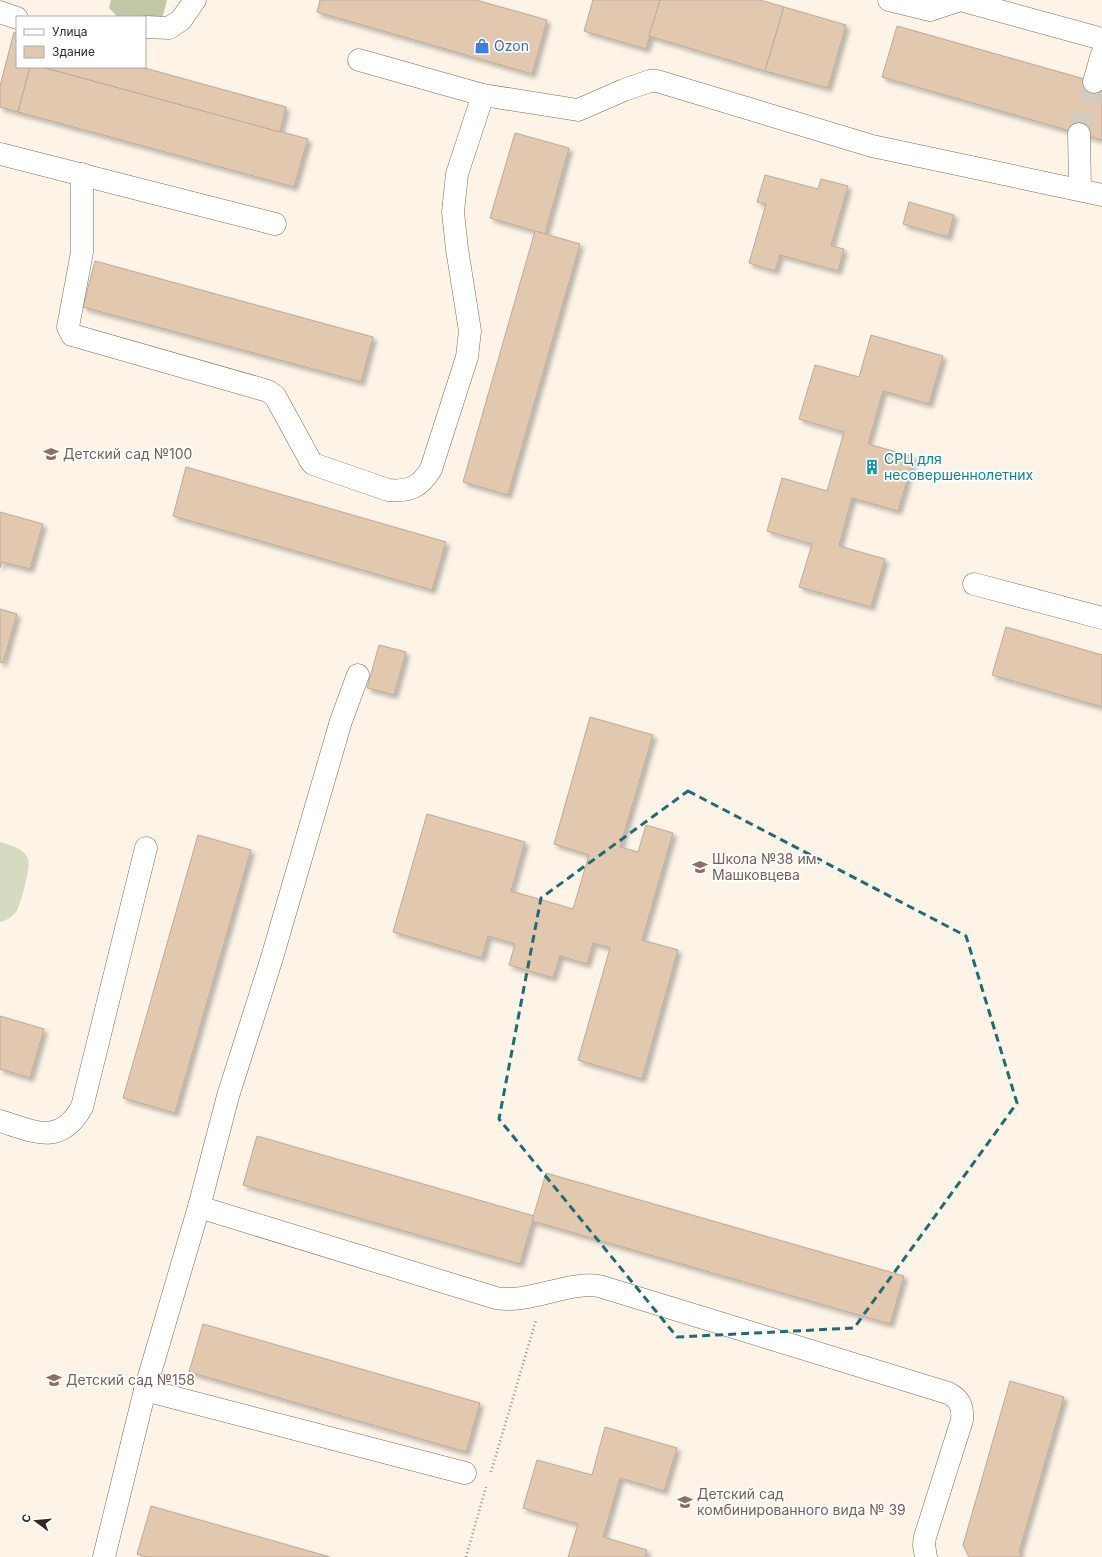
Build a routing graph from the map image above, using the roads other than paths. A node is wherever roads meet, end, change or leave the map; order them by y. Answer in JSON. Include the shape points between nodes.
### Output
{"nodes":[{"id":1,"x":195,"y":0,"type":"edge"},
{"id":2,"x":889,"y":0,"type":"edge"},
{"id":3,"x":0,"y":12,"type":"edge"},
{"id":4,"x":16,"y":18,"type":"edge"},
{"id":5,"x":146,"y":26,"type":"edge"},
{"id":6,"x":1102,"y":39,"type":"edge"},
{"id":7,"x":1102,"y":54,"type":"edge"},
{"id":8,"x":359,"y":60,"type":"dead end"},
{"id":9,"x":1094,"y":82,"type":"tunnel mouth"},
{"id":10,"x":483,"y":95,"type":"junction"},
{"id":11,"x":1079,"y":134,"type":"tunnel mouth"},
{"id":12,"x":0,"y":154,"type":"edge"},
{"id":13,"x":82,"y":174,"type":"junction"},
{"id":14,"x":1080,"y":189,"type":"junction"},
{"id":15,"x":1102,"y":195,"type":"edge"},
{"id":16,"x":275,"y":224,"type":"dead end"},
{"id":17,"x":974,"y":584,"type":"dead end"},
{"id":18,"x":1102,"y":618,"type":"edge"},
{"id":19,"x":358,"y":675,"type":"dead end"},
{"id":20,"x":146,"y":848,"type":"dead end"},
{"id":21,"x":0,"y":1121,"type":"edge"},
{"id":22,"x":199,"y":1207,"type":"junction"},
{"id":23,"x":145,"y":1390,"type":"junction"},
{"id":24,"x":465,"y":1473,"type":"dead end"},
{"id":25,"x":104,"y":1557,"type":"edge"},
{"id":26,"x":926,"y":1557,"type":"edge"}],
"edges":[{"from":1,"to":5,"type":"lane","via":[[181,20],[169,28]]},
{"from":2,"to":6,"type":"lane","via":[[930,10],[960,0]]},
{"from":3,"to":4,"type":"lane"},
{"from":7,"to":9,"type":"lane"},
{"from":8,"to":10,"type":"lane"},
{"from":10,"to":13,"type":"lane","via":[[456,174],[453,212],[470,331],[467,357],[431,469],[424,480],[414,488],[401,492],[388,490],[313,464],[275,396],[268,391],[72,335],[68,323],[82,252]]},
{"from":10,"to":14,"type":"lane","via":[[578,110],[624,90],[657,81],[872,146]]},
{"from":11,"to":14,"type":"lane"},
{"from":12,"to":13,"type":"lane"},
{"from":13,"to":16,"type":"lane"},
{"from":14,"to":15,"type":"lane"},
{"from":17,"to":18,"type":"lane"},
{"from":19,"to":22,"type":"lane","via":[[341,721],[271,961],[228,1096]]},
{"from":20,"to":21,"type":"lane","via":[[82,1107],[75,1120],[64,1129],[49,1134]]},
{"from":22,"to":23,"type":"lane"},
{"from":22,"to":26,"type":"lane","via":[[505,1300],[586,1285],[599,1286],[948,1393],[961,1403],[962,1420],[925,1537]]},
{"from":23,"to":24,"type":"lane"},
{"from":23,"to":25,"type":"lane"}]}
